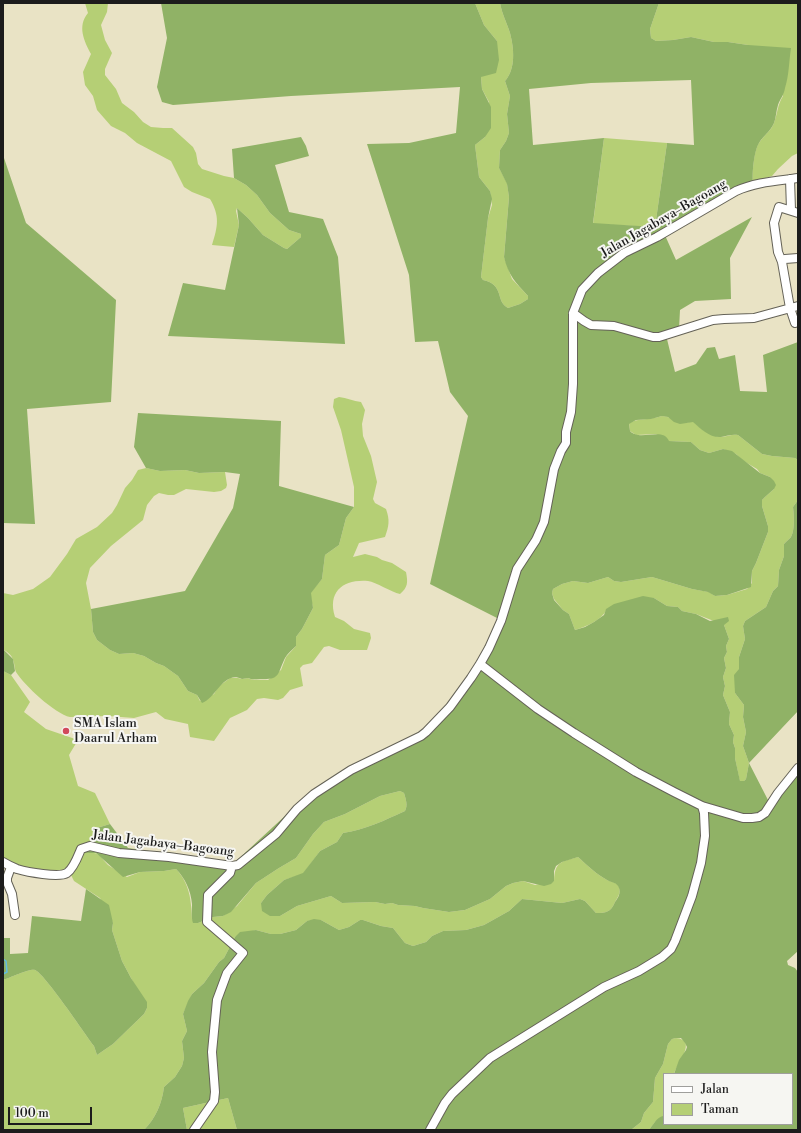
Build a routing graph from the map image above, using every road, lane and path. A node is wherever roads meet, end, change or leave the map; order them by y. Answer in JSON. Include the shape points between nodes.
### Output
{"nodes":[{"id":1,"x":794,"y":179,"type":"edge"},
{"id":2,"x":795,"y":211,"type":"edge"},
{"id":3,"x":798,"y":258,"type":"edge"},
{"id":4,"x":782,"y":262,"type":"junction"},
{"id":5,"x":798,"y":306,"type":"edge"},
{"id":6,"x":790,"y":308,"type":"junction"},
{"id":7,"x":573,"y":313,"type":"junction"},
{"id":8,"x":795,"y":323,"type":"dead end"},
{"id":9,"x":480,"y":664,"type":"junction"},
{"id":10,"x":798,"y":768,"type":"edge"},
{"id":11,"x":702,"y":806,"type":"junction"},
{"id":12,"x":3,"y":862,"type":"edge"},
{"id":13,"x":11,"y":866,"type":"junction"},
{"id":14,"x":232,"y":866,"type":"junction"},
{"id":15,"x":15,"y":915,"type":"dead end"},
{"id":16,"x":194,"y":1130,"type":"edge"},
{"id":17,"x":430,"y":1130,"type":"edge"}],
"edges":[{"from":1,"to":2,"type":"street"},
{"from":1,"to":7,"type":"street","name":"Jalan Jagabaya–Bagoang","via":[[744,188],[624,253],[598,273],[582,290]]},
{"from":2,"to":4,"type":"street","via":[[779,207],[774,222]]},
{"from":3,"to":4,"type":"street"},
{"from":4,"to":6,"type":"street"},
{"from":5,"to":6,"type":"street"},
{"from":6,"to":7,"type":"street","via":[[754,318],[713,320],[659,337],[614,326],[591,325]]},
{"from":6,"to":8,"type":"street"},
{"from":7,"to":9,"type":"street","name":"Jalan Jagabaya–Bagoang","via":[[573,384],[566,443],[554,469],[544,522],[536,540],[517,569],[501,621]]},
{"from":9,"to":11,"type":"street","via":[[574,733],[636,772]]},
{"from":9,"to":14,"type":"street","name":"Jalan Jagabaya–Bagoang","via":[[450,707],[426,732],[351,770],[314,794],[276,834],[241,864]]},
{"from":10,"to":11,"type":"street","via":[[765,813],[759,817],[743,818]]},
{"from":11,"to":17,"type":"street","via":[[705,836],[701,863],[692,896],[671,949],[662,957],[604,987],[490,1058],[452,1094]]},
{"from":12,"to":13,"type":"street","name":"Jalan Jagabaya–Bagoang"},
{"from":13,"to":14,"type":"street","name":"Jalan Jagabaya–Bagoang","via":[[32,872],[62,875],[71,869],[81,849],[90,846],[119,853]]},
{"from":13,"to":15,"type":"street","via":[[6,878],[12,894]]},
{"from":14,"to":16,"type":"street","via":[[230,873],[208,895],[207,922],[243,953],[227,973],[217,1000],[212,1052],[214,1101]]}]}
